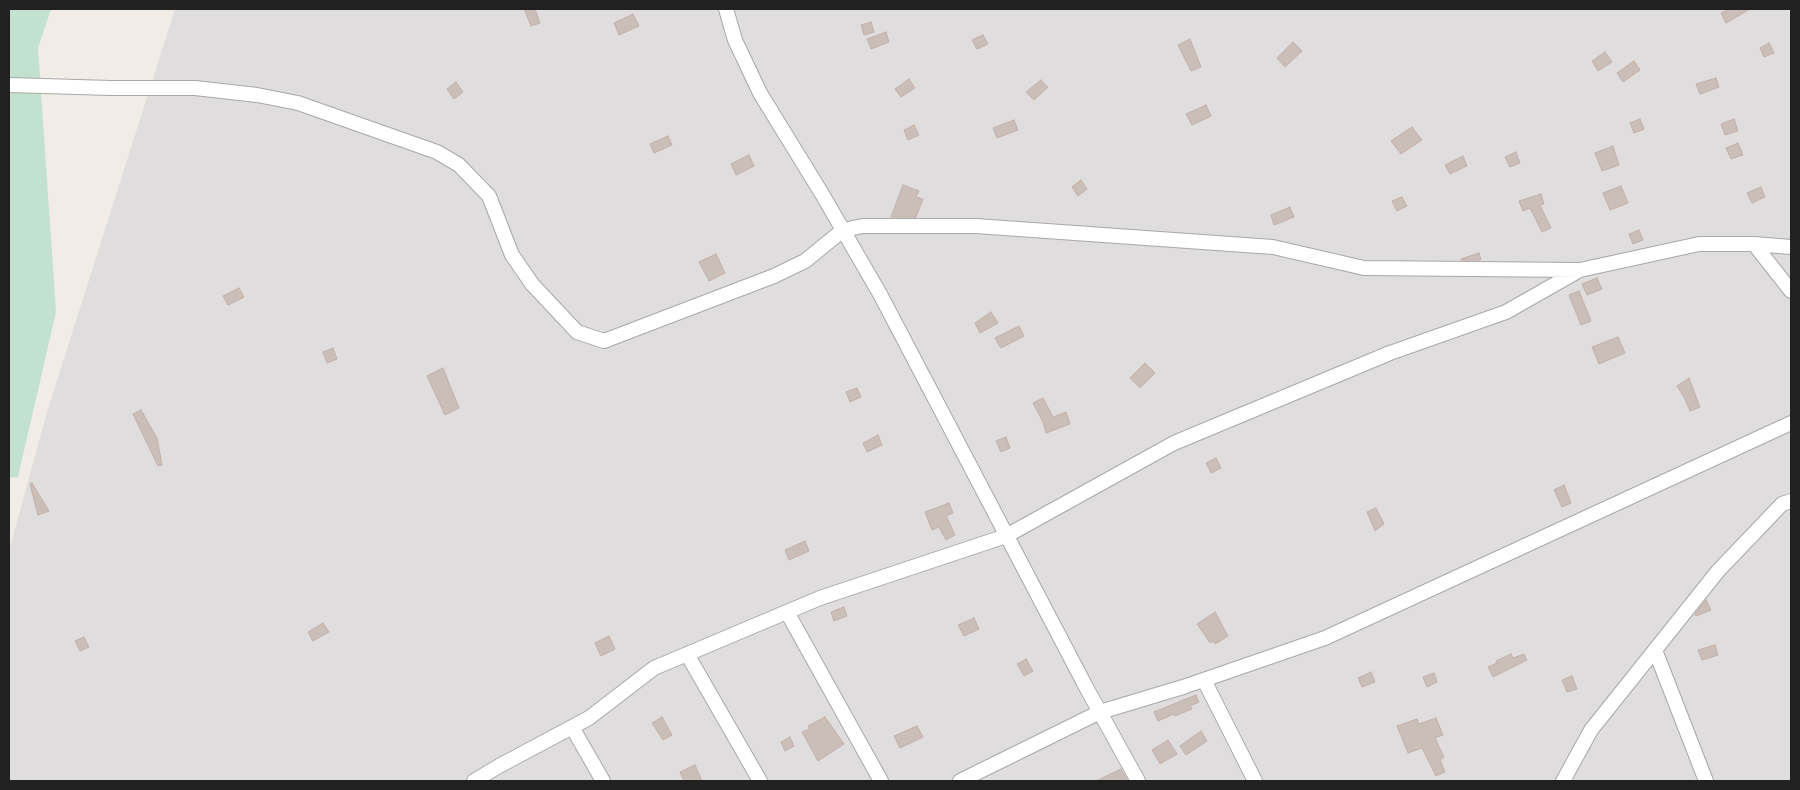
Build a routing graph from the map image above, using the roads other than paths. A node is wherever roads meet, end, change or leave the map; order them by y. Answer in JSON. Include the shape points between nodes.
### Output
{"nodes":[{"id":1,"x":726,"y":9,"type":"edge"},
{"id":2,"x":9,"y":85,"type":"edge"},
{"id":3,"x":843,"y":230,"type":"junction"},
{"id":4,"x":1754,"y":244,"type":"junction"},
{"id":5,"x":1791,"y":247,"type":"edge"},
{"id":6,"x":1580,"y":270,"type":"junction"},
{"id":7,"x":1791,"y":291,"type":"edge"},
{"id":8,"x":1791,"y":423,"type":"edge"},
{"id":9,"x":1791,"y":501,"type":"edge"},
{"id":10,"x":1006,"y":536,"type":"junction"},
{"id":11,"x":787,"y":612,"type":"junction"},
{"id":12,"x":1655,"y":650,"type":"junction"},
{"id":13,"x":686,"y":654,"type":"junction"},
{"id":14,"x":1204,"y":680,"type":"junction"},
{"id":15,"x":1100,"y":712,"type":"junction"},
{"id":16,"x":572,"y":727,"type":"junction"},
{"id":17,"x":1572,"y":765,"type":"junction"},
{"id":18,"x":480,"y":780,"type":"edge"},
{"id":19,"x":603,"y":781,"type":"edge"},
{"id":20,"x":760,"y":781,"type":"edge"},
{"id":21,"x":881,"y":781,"type":"edge"},
{"id":22,"x":960,"y":781,"type":"edge"},
{"id":23,"x":1138,"y":781,"type":"edge"},
{"id":24,"x":1255,"y":781,"type":"edge"},
{"id":25,"x":1563,"y":781,"type":"edge"},
{"id":26,"x":1578,"y":781,"type":"edge"},
{"id":27,"x":1706,"y":781,"type":"edge"}],
"edges":[{"from":1,"to":3,"type":"street","via":[[735,40],[760,93]]},
{"from":2,"to":3,"type":"street","via":[[195,88],[257,95],[298,103],[437,152],[459,165],[489,196],[512,255],[532,284],[577,332],[604,341],[774,276],[805,261]]},
{"from":3,"to":6,"type":"street","via":[[863,226],[976,226],[1273,247],[1364,268]]},
{"from":3,"to":10,"type":"street","via":[[880,294]]},
{"from":4,"to":5,"type":"street"},
{"from":4,"to":6,"type":"street","via":[[1699,244]]},
{"from":4,"to":7,"type":"street"},
{"from":6,"to":10,"type":"street","via":[[1506,312],[1390,353],[1174,443]]},
{"from":8,"to":14,"type":"street","via":[[1325,638]]},
{"from":9,"to":12,"type":"street","via":[[1782,504],[1718,571]]},
{"from":10,"to":11,"type":"street"},
{"from":10,"to":15,"type":"street"},
{"from":11,"to":13,"type":"street"},
{"from":11,"to":21,"type":"street"},
{"from":12,"to":17,"type":"street","via":[[1591,730]]},
{"from":12,"to":27,"type":"street"},
{"from":13,"to":16,"type":"street","via":[[654,668],[589,718]]},
{"from":13,"to":20,"type":"street"},
{"from":14,"to":15,"type":"street"},
{"from":14,"to":24,"type":"street"},
{"from":15,"to":22,"type":"street"},
{"from":15,"to":23,"type":"street"},
{"from":16,"to":18,"type":"street","via":[[499,766]]},
{"from":16,"to":19,"type":"street"},
{"from":17,"to":25,"type":"street"},
{"from":17,"to":26,"type":"street"}]}
